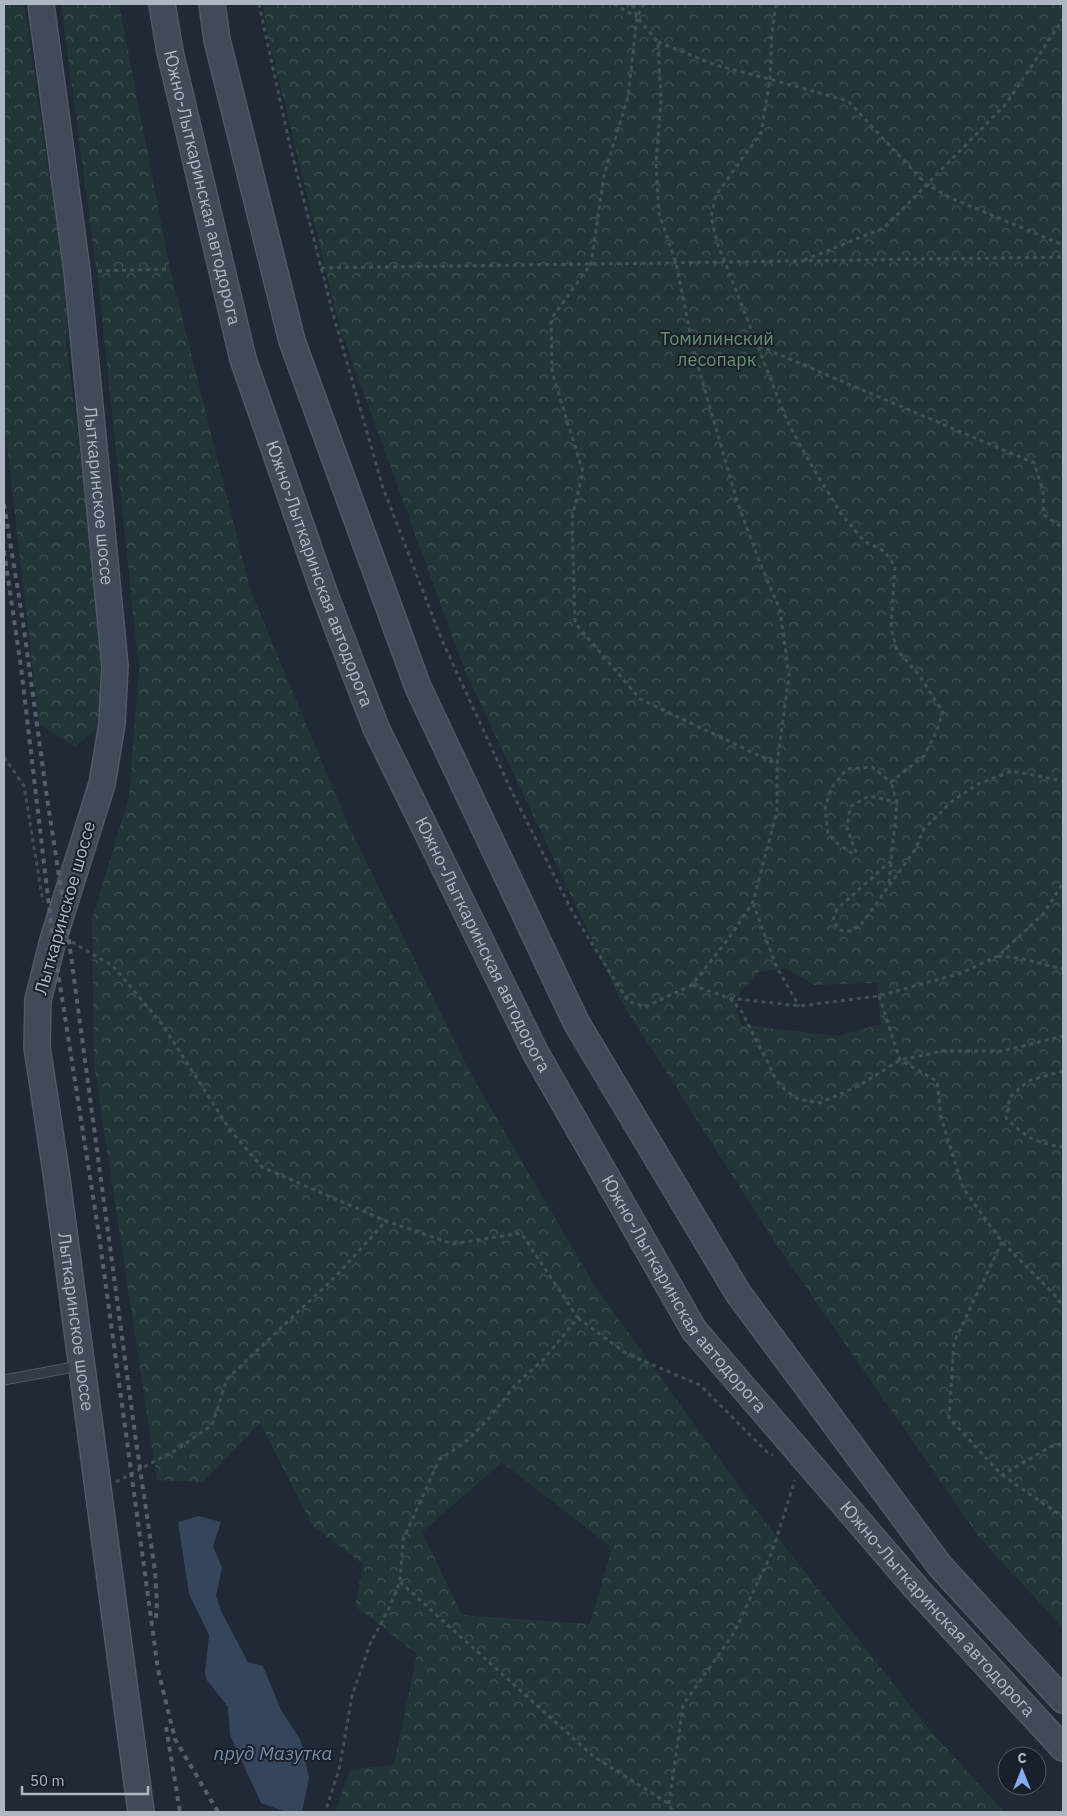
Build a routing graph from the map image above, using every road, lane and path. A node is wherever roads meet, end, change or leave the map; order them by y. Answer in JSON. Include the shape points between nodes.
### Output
{"nodes":[{"id":1,"x":41,"y":4,"type":"edge"},
{"id":2,"x":162,"y":4,"type":"edge"},
{"id":3,"x":212,"y":4,"type":"edge"},
{"id":4,"x":258,"y":4,"type":"edge"},
{"id":5,"x":614,"y":4,"type":"edge"},
{"id":6,"x":632,"y":4,"type":"edge"},
{"id":7,"x":644,"y":4,"type":"edge"},
{"id":8,"x":776,"y":4,"type":"edge"},
{"id":9,"x":637,"y":17,"type":"junction"},
{"id":10,"x":1063,"y":19,"type":"edge"},
{"id":11,"x":658,"y":42,"type":"junction"},
{"id":12,"x":770,"y":79,"type":"junction"},
{"id":13,"x":926,"y":184,"type":"junction"},
{"id":14,"x":1063,"y":245,"type":"edge"},
{"id":15,"x":1063,"y":257,"type":"edge"},
{"id":16,"x":801,"y":261,"type":"junction"},
{"id":17,"x":725,"y":262,"type":"junction"},
{"id":18,"x":676,"y":263,"type":"junction"},
{"id":19,"x":591,"y":264,"type":"junction"},
{"id":20,"x":321,"y":268,"type":"junction"},
{"id":21,"x":170,"y":270,"type":"dead end"},
{"id":22,"x":77,"y":271,"type":"junction"},
{"id":23,"x":759,"y":346,"type":"junction"},
{"id":24,"x":1063,"y":528,"type":"edge"},
{"id":25,"x":4,"y":757,"type":"edge"},
{"id":26,"x":777,"y":764,"type":"junction"},
{"id":27,"x":1063,"y":781,"type":"edge"},
{"id":28,"x":891,"y":782,"type":"junction"},
{"id":29,"x":897,"y":802,"type":"junction"},
{"id":30,"x":891,"y":861,"type":"junction"},
{"id":31,"x":1063,"y":883,"type":"edge"},
{"id":32,"x":889,"y":885,"type":"junction"},
{"id":33,"x":753,"y":902,"type":"junction"},
{"id":34,"x":44,"y":908,"type":"dead end"},
{"id":35,"x":55,"y":933,"type":"junction"},
{"id":36,"x":998,"y":956,"type":"junction"},
{"id":37,"x":1063,"y":969,"type":"edge"},
{"id":38,"x":692,"y":985,"type":"junction"},
{"id":39,"x":879,"y":996,"type":"junction"},
{"id":40,"x":729,"y":998,"type":"junction"},
{"id":41,"x":799,"y":1006,"type":"junction"},
{"id":42,"x":1063,"y":1036,"type":"edge"},
{"id":43,"x":900,"y":1060,"type":"junction"},
{"id":44,"x":1063,"y":1071,"type":"edge"},
{"id":45,"x":1063,"y":1147,"type":"edge"},
{"id":46,"x":386,"y":1220,"type":"junction"},
{"id":47,"x":1002,"y":1242,"type":"junction"},
{"id":48,"x":1063,"y":1306,"type":"edge"},
{"id":49,"x":578,"y":1318,"type":"junction"},
{"id":50,"x":82,"y":1365,"type":"junction"},
{"id":51,"x":4,"y":1380,"type":"edge"},
{"id":52,"x":1063,"y":1443,"type":"edge"},
{"id":53,"x":775,"y":1455,"type":"dead end"},
{"id":54,"x":797,"y":1474,"type":"dead end"},
{"id":55,"x":1002,"y":1475,"type":"junction"},
{"id":56,"x":115,"y":1482,"type":"dead end"},
{"id":57,"x":1063,"y":1517,"type":"edge"},
{"id":58,"x":400,"y":1582,"type":"junction"},
{"id":59,"x":1063,"y":1700,"type":"edge"},
{"id":60,"x":1063,"y":1748,"type":"edge"},
{"id":61,"x":669,"y":1804,"type":"junction"},
{"id":62,"x":141,"y":1812,"type":"edge"},
{"id":63,"x":325,"y":1812,"type":"edge"},
{"id":64,"x":673,"y":1812,"type":"edge"}],
"edges":[{"from":1,"to":22,"type":"main road","name":"Лыткаринское шоссе"},
{"from":2,"to":60,"type":"main road","name":"Южно-Лыткаринская автодорога","via":[[170,52],[243,358],[322,585],[376,728],[534,1052],[694,1330],[916,1588]]},
{"from":3,"to":59,"type":"main road","name":"Южно-Лыткаринская автодорога","via":[[217,40],[292,341],[418,687],[576,1022],[738,1293],[940,1566]]},
{"from":4,"to":20,"type":"path"},
{"from":5,"to":9,"type":"path"},
{"from":6,"to":9,"type":"path"},
{"from":7,"to":9,"type":"path"},
{"from":8,"to":12,"type":"path"},
{"from":9,"to":11,"type":"path"},
{"from":9,"to":19,"type":"path","via":[[628,97],[604,175]]},
{"from":10,"to":13,"type":"path","via":[[1006,104]]},
{"from":11,"to":12,"type":"path","via":[[715,65]]},
{"from":11,"to":18,"type":"path","via":[[661,101],[656,163],[659,213]]},
{"from":12,"to":13,"type":"path","via":[[848,101]]},
{"from":12,"to":17,"type":"path","via":[[761,133],[716,195],[711,216]]},
{"from":13,"to":14,"type":"path","via":[[951,198]]},
{"from":13,"to":16,"type":"path","via":[[884,228]]},
{"from":15,"to":16,"type":"path"},
{"from":16,"to":17,"type":"path"},
{"from":17,"to":18,"type":"path"},
{"from":17,"to":23,"type":"path"},
{"from":18,"to":19,"type":"path"},
{"from":18,"to":26,"type":"path","via":[[694,352],[736,498],[780,610],[789,675]]},
{"from":19,"to":20,"type":"path"},
{"from":19,"to":26,"type":"path","via":[[551,320],[552,372],[583,472],[572,518],[575,623],[640,699]]},
{"from":20,"to":38,"type":"path","via":[[383,488],[437,628],[510,788],[574,915],[628,1001],[645,1007]]},
{"from":21,"to":22,"type":"path"},
{"from":22,"to":35,"type":"main road","name":"Лыткаринское шоссе","via":[[116,666],[112,724],[102,784]]},
{"from":23,"to":24,"type":"path","via":[[1034,463],[1043,491],[1044,515]]},
{"from":23,"to":28,"type":"path","via":[[787,421],[842,515],[864,541],[884,550],[895,566],[891,628],[897,650],[919,675],[943,712],[924,756]]},
{"from":25,"to":34,"type":"path","via":[[24,786]]},
{"from":26,"to":33,"type":"path","via":[[777,811]]},
{"from":27,"to":32,"type":"path","via":[[1012,771],[978,784],[950,803],[924,829],[915,850]]},
{"from":28,"to":29,"type":"path"},
{"from":28,"to":29,"type":"path","via":[[872,767],[847,769],[832,788],[825,808],[828,834],[838,844],[856,853],[847,828],[850,807],[869,796]]},
{"from":29,"to":30,"type":"path"},
{"from":30,"to":32,"type":"path"},
{"from":30,"to":32,"type":"path","via":[[837,909],[833,920],[839,930],[850,931],[860,926]]},
{"from":31,"to":36,"type":"path","via":[[1044,912]]},
{"from":33,"to":38,"type":"path"},
{"from":33,"to":41,"type":"path","via":[[776,966]]},
{"from":35,"to":46,"type":"path","via":[[113,966],[162,1024],[230,1130],[262,1167]]},
{"from":35,"to":50,"type":"main road","name":"Лыткаринское шоссе","via":[[38,1000],[37,1047]]},
{"from":36,"to":37,"type":"path"},
{"from":36,"to":39,"type":"path","via":[[961,973]]},
{"from":38,"to":40,"type":"path"},
{"from":39,"to":41,"type":"path"},
{"from":39,"to":43,"type":"path"},
{"from":40,"to":41,"type":"path"},
{"from":40,"to":43,"type":"path","via":[[742,1012],[777,1081],[798,1099],[820,1103],[860,1085]]},
{"from":42,"to":43,"type":"path","via":[[1003,1050],[943,1051]]},
{"from":43,"to":47,"type":"path","via":[[937,1081],[941,1117],[963,1188]]},
{"from":44,"to":45,"type":"path","via":[[1028,1081],[1010,1097],[1006,1118],[1020,1132],[1042,1143]]},
{"from":46,"to":49,"type":"path","via":[[453,1244],[521,1233]]},
{"from":46,"to":56,"type":"path","via":[[336,1276],[227,1379],[212,1425],[176,1450]]},
{"from":47,"to":48,"type":"path"},
{"from":47,"to":55,"type":"path","via":[[954,1342],[949,1418]]},
{"from":49,"to":53,"type":"path","via":[[627,1354],[700,1385],[767,1452]]},
{"from":49,"to":58,"type":"path","via":[[468,1440],[439,1460],[403,1540]]},
{"from":50,"to":51,"type":"lane"},
{"from":50,"to":62,"type":"main road","name":"Лыткаринское шоссе"},
{"from":52,"to":55,"type":"path"},
{"from":54,"to":61,"type":"path","via":[[772,1552],[734,1633],[683,1705]]},
{"from":55,"to":57,"type":"path"},
{"from":58,"to":61,"type":"path","via":[[593,1756]]},
{"from":58,"to":63,"type":"path","via":[[370,1644],[352,1696],[339,1770]]},
{"from":61,"to":64,"type":"path"}]}
